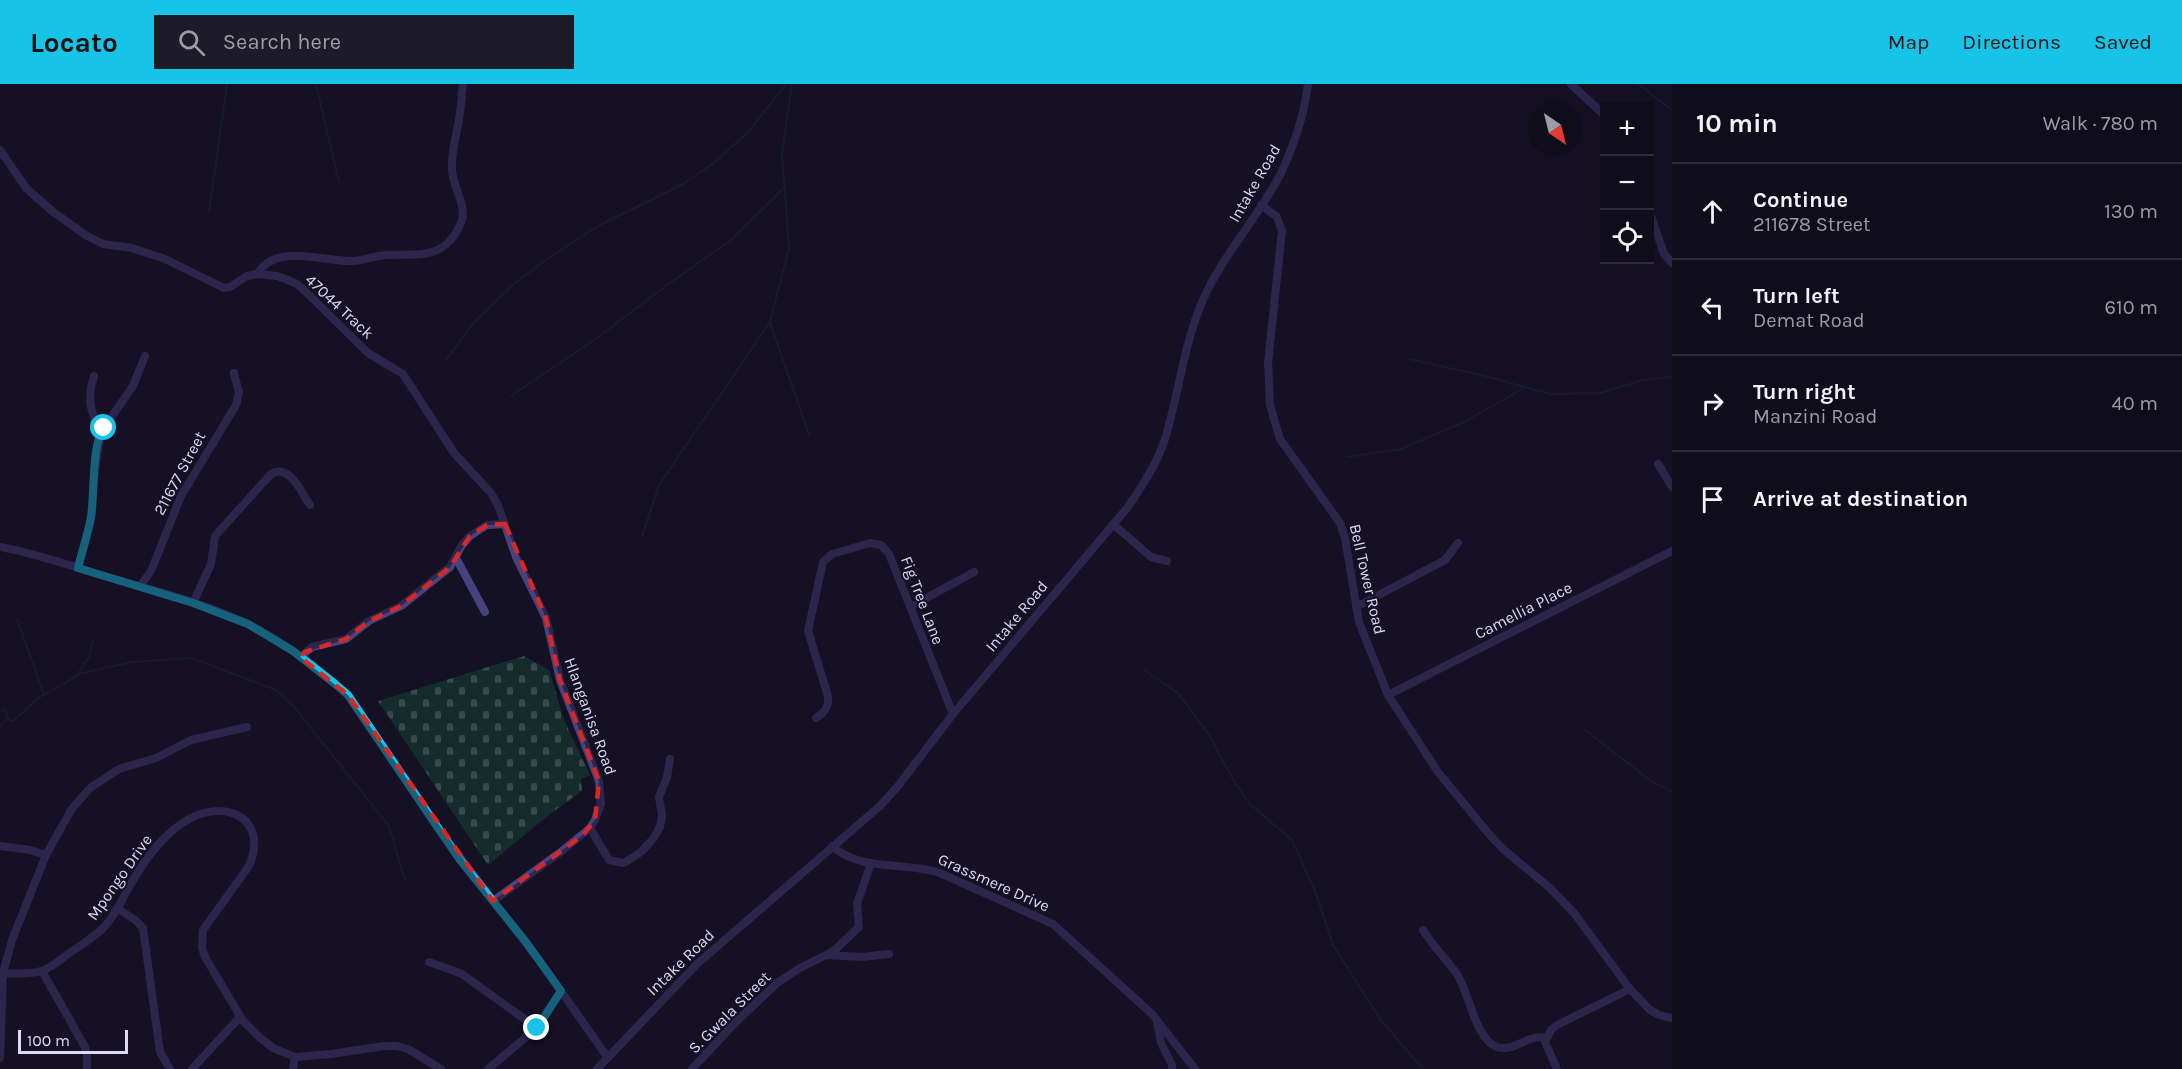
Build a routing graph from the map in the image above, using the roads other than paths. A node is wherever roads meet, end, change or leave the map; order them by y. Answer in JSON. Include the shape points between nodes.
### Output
{"nodes":[{"id":1,"x":463,"y":84,"type":"edge"},
{"id":2,"x":1308,"y":84,"type":"edge"},
{"id":3,"x":1571,"y":84,"type":"edge"},
{"id":4,"x":1600,"y":110,"type":"edge"},
{"id":5,"x":0,"y":150,"type":"edge"},
{"id":6,"x":1261,"y":205,"type":"junction"},
{"id":7,"x":1654,"y":225,"type":"edge"},
{"id":8,"x":1672,"y":263,"type":"edge"},
{"id":9,"x":257,"y":273,"type":"junction"},
{"id":10,"x":145,"y":356,"type":"dead end"},
{"id":11,"x":234,"y":374,"type":"dead end"},
{"id":12,"x":94,"y":376,"type":"dead end"},
{"id":13,"x":101,"y":432,"type":"junction"},
{"id":14,"x":1658,"y":464,"type":"dead end"},
{"id":15,"x":474,"y":474,"type":"joint"},
{"id":16,"x":1672,"y":487,"type":"edge"},
{"id":17,"x":310,"y":505,"type":"dead end"},
{"id":18,"x":505,"y":524,"type":"junction"},
{"id":19,"x":1113,"y":524,"type":"junction"},
{"id":20,"x":1458,"y":543,"type":"dead end"},
{"id":21,"x":0,"y":548,"type":"edge"},
{"id":22,"x":1672,"y":551,"type":"edge"},
{"id":23,"x":456,"y":558,"type":"junction"},
{"id":24,"x":1167,"y":561,"type":"dead end"},
{"id":25,"x":78,"y":568,"type":"junction"},
{"id":26,"x":974,"y":572,"type":"dead end"},
{"id":27,"x":140,"y":586,"type":"junction"},
{"id":28,"x":193,"y":603,"type":"junction"},
{"id":29,"x":910,"y":607,"type":"junction"},
{"id":30,"x":1356,"y":607,"type":"junction"},
{"id":31,"x":485,"y":612,"type":"dead end"},
{"id":32,"x":300,"y":657,"type":"junction"},
{"id":33,"x":1388,"y":695,"type":"junction"},
{"id":34,"x":953,"y":714,"type":"junction"},
{"id":35,"x":816,"y":718,"type":"dead end"},
{"id":36,"x":247,"y":727,"type":"dead end"},
{"id":37,"x":670,"y":759,"type":"dead end"},
{"id":38,"x":590,"y":828,"type":"junction"},
{"id":39,"x":0,"y":846,"type":"edge"},
{"id":40,"x":832,"y":846,"type":"junction"},
{"id":41,"x":46,"y":855,"type":"junction"},
{"id":42,"x":871,"y":863,"type":"junction"},
{"id":43,"x":493,"y":901,"type":"junction"},
{"id":44,"x":117,"y":908,"type":"junction"},
{"id":45,"x":1423,"y":930,"type":"dead end"},
{"id":46,"x":889,"y":954,"type":"dead end"},
{"id":47,"x":826,"y":955,"type":"junction"},
{"id":48,"x":429,"y":962,"type":"dead end"},
{"id":49,"x":42,"y":971,"type":"junction"},
{"id":50,"x":2,"y":973,"type":"edge"},
{"id":51,"x":1630,"y":989,"type":"junction"},
{"id":52,"x":561,"y":991,"type":"junction"},
{"id":53,"x":240,"y":1017,"type":"junction"},
{"id":54,"x":1672,"y":1018,"type":"edge"},
{"id":55,"x":1157,"y":1021,"type":"junction"},
{"id":56,"x":537,"y":1028,"type":"junction"},
{"id":57,"x":0,"y":1034,"type":"edge"},
{"id":58,"x":1546,"y":1038,"type":"junction"},
{"id":59,"x":295,"y":1057,"type":"junction"},
{"id":60,"x":0,"y":1058,"type":"edge"},
{"id":61,"x":608,"y":1058,"type":"junction"},
{"id":62,"x":87,"y":1069,"type":"edge"},
{"id":63,"x":170,"y":1069,"type":"edge"},
{"id":64,"x":192,"y":1069,"type":"edge"},
{"id":65,"x":294,"y":1069,"type":"edge"},
{"id":66,"x":441,"y":1069,"type":"edge"},
{"id":67,"x":488,"y":1069,"type":"edge"},
{"id":68,"x":597,"y":1069,"type":"edge"},
{"id":69,"x":692,"y":1069,"type":"edge"},
{"id":70,"x":1172,"y":1069,"type":"edge"},
{"id":71,"x":1195,"y":1069,"type":"edge"},
{"id":72,"x":1557,"y":1069,"type":"edge"}],
"edges":[{"from":1,"to":9,"type":"street","via":[[451,159],[454,187],[463,212],[461,223],[443,248],[421,255],[385,255],[350,261],[288,256],[265,264]]},
{"from":2,"to":6,"type":"street","name":"Intake Road","via":[[1292,148]]},
{"from":3,"to":4,"type":"street"},
{"from":5,"to":9,"type":"street","via":[[37,199],[103,244],[145,251],[224,288]]},
{"from":6,"to":19,"type":"street","name":"Intake Road","via":[[1221,265],[1200,306],[1161,450],[1139,491]]},
{"from":6,"to":30,"type":"street","name":"Bell Tower Road","via":[[1277,217],[1282,231],[1268,363],[1270,405],[1280,439],[1340,524]]},
{"from":7,"to":8,"type":"street","via":[[1664,254]]},
{"from":9,"to":15,"type":"street","name":"47044 Track","via":[[297,284],[368,353],[404,375],[454,453]]},
{"from":10,"to":13,"type":"street","via":[[133,386]]},
{"from":11,"to":27,"type":"street","name":"211677 Street","via":[[239,393],[236,405],[181,496],[151,571]]},
{"from":12,"to":13,"type":"street","via":[[89,407]]},
{"from":13,"to":25,"type":"street","via":[[91,519]]},
{"from":14,"to":16,"type":"street"},
{"from":15,"to":18,"type":"street","name":"Hlanganisa Road","via":[[491,493]]},
{"from":17,"to":28,"type":"street","via":[[294,481],[278,471],[271,474],[215,536],[211,564]]},
{"from":18,"to":23,"type":"street","via":[[480,528],[466,540]]},
{"from":18,"to":38,"type":"street","name":"Hlanganisa Road","via":[[516,557],[546,618],[560,680],[599,781],[600,804]]},
{"from":19,"to":24,"type":"street","via":[[1151,557]]},
{"from":19,"to":34,"type":"street","name":"Intake Road"},
{"from":20,"to":30,"type":"street","via":[[1445,560]]},
{"from":21,"to":25,"type":"street"},
{"from":22,"to":33,"type":"street","name":"Camellia Place"},
{"from":23,"to":31,"type":"street"},
{"from":23,"to":32,"type":"street","via":[[401,606],[369,621],[346,639],[312,647]]},
{"from":25,"to":27,"type":"street"},
{"from":26,"to":29,"type":"street"},
{"from":27,"to":28,"type":"street"},
{"from":28,"to":32,"type":"street","via":[[248,624]]},
{"from":29,"to":34,"type":"street","name":"Fig Tree Lane"},
{"from":29,"to":35,"type":"street","name":"Fig Tree Lane","via":[[889,554],[881,545],[870,543],[825,558],[809,623],[809,636],[828,696],[826,710]]},
{"from":30,"to":33,"type":"street","name":"Bell Tower Road"},
{"from":32,"to":43,"type":"street","via":[[348,695],[441,833]]},
{"from":33,"to":51,"type":"street","name":"Bell Tower Road","via":[[1459,798],[1503,849],[1574,913]]},
{"from":34,"to":40,"type":"street","name":"Intake Road","via":[[880,806]]},
{"from":36,"to":41,"type":"street","via":[[191,740],[102,778],[71,810]]},
{"from":37,"to":38,"type":"street","via":[[659,797],[660,827],[641,852],[624,863],[609,861]]},
{"from":38,"to":43,"type":"street"},
{"from":39,"to":41,"type":"street"},
{"from":40,"to":42,"type":"street","name":"Grassmere Drive","via":[[848,858]]},
{"from":40,"to":61,"type":"street","name":"Intake Road","via":[[697,964]]},
{"from":41,"to":50,"type":"street"},
{"from":42,"to":47,"type":"street","via":[[858,904],[859,927]]},
{"from":42,"to":55,"type":"street","name":"Grassmere Drive","via":[[924,868],[1044,918]]},
{"from":43,"to":52,"type":"street"},
{"from":44,"to":49,"type":"street","name":"Mpongo Drive","via":[[97,933]]},
{"from":44,"to":53,"type":"street","name":"Mpongo Drive","via":[[154,849],[188,820],[217,810],[230,811],[246,820],[253,833],[254,855],[203,930],[202,940],[205,957]]},
{"from":44,"to":63,"type":"street","via":[[143,928],[160,1052]]},
{"from":45,"to":58,"type":"street","via":[[1457,975],[1478,1024],[1494,1046],[1505,1048],[1526,1039]]},
{"from":46,"to":47,"type":"street","name":"S. Gwala Street"},
{"from":47,"to":69,"type":"street","name":"S. Gwala Street","via":[[777,983]]},
{"from":48,"to":56,"type":"street","via":[[462,974]]},
{"from":49,"to":50,"type":"street"},
{"from":49,"to":62,"type":"street","via":[[85,1047]]},
{"from":50,"to":57,"type":"street"},
{"from":51,"to":54,"type":"street","name":"Bell Tower Road","via":[[1650,1010]]},
{"from":51,"to":58,"type":"street","via":[[1557,1025]]},
{"from":52,"to":56,"type":"street"},
{"from":52,"to":61,"type":"street"},
{"from":53,"to":59,"type":"street","name":"Mpongo Drive","via":[[259,1037]]},
{"from":53,"to":64,"type":"street"},
{"from":55,"to":70,"type":"street"},
{"from":55,"to":71,"type":"street","name":"Grassmere Drive"},
{"from":56,"to":67,"type":"street"},
{"from":57,"to":60,"type":"street"},
{"from":58,"to":72,"type":"street"},
{"from":59,"to":65,"type":"street"},
{"from":59,"to":66,"type":"street","via":[[397,1046]]},
{"from":61,"to":68,"type":"street","name":"Intake Road"}]}
